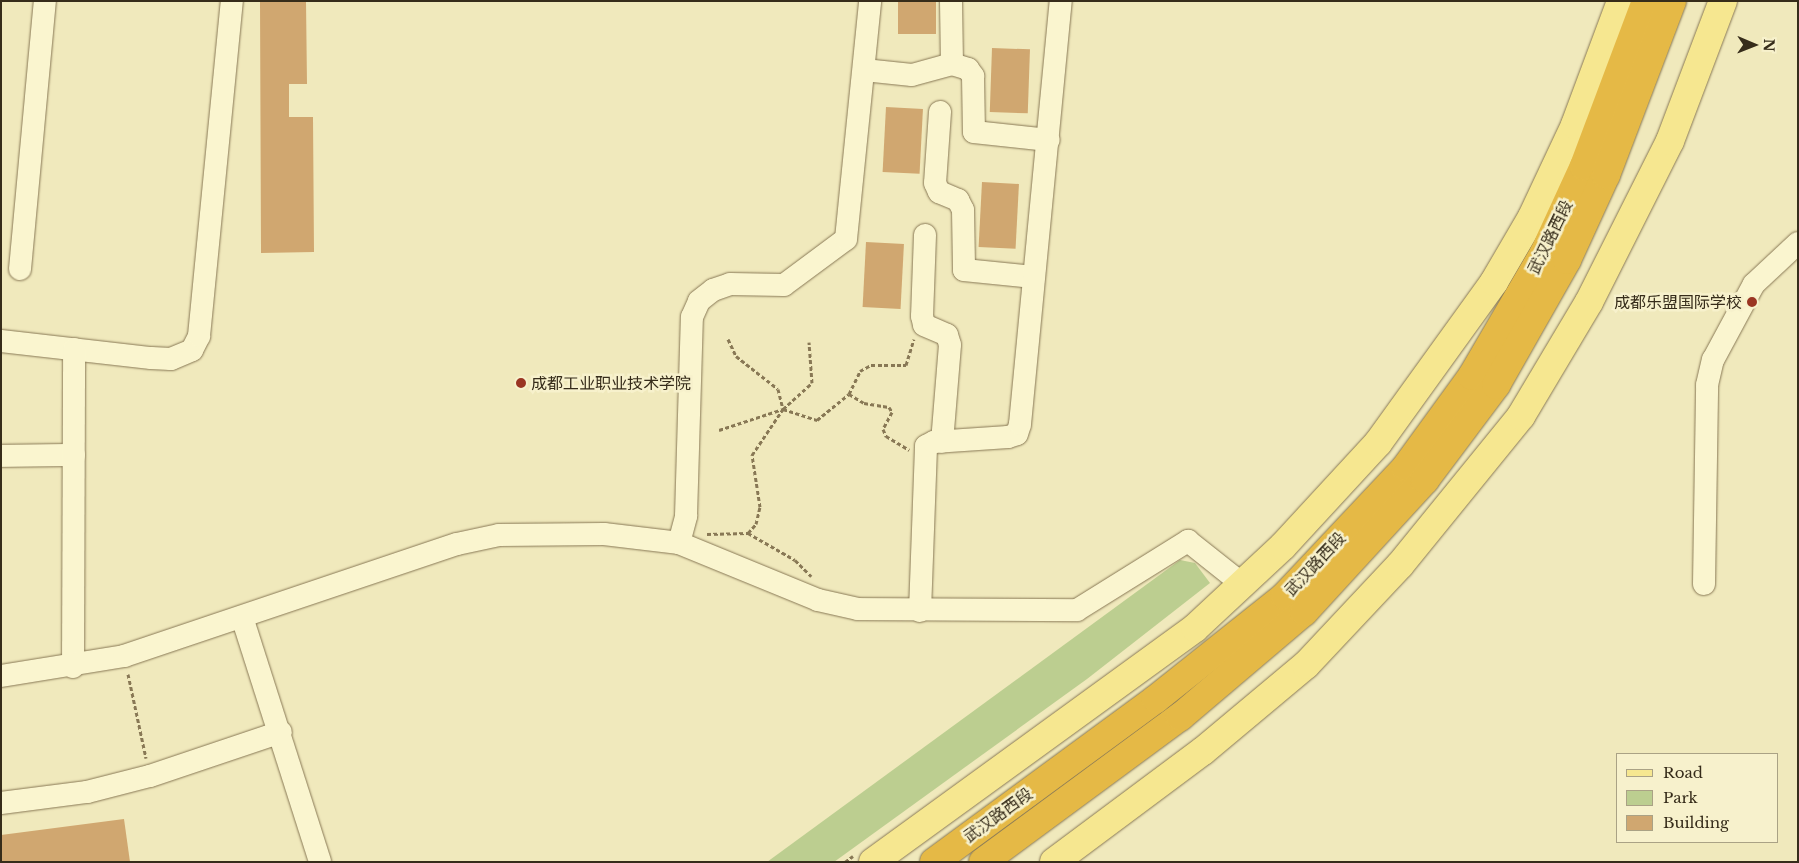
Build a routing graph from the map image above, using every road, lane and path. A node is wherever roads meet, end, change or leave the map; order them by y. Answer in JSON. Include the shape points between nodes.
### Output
{"nodes":[{"id":1,"x":45,"y":1,"type":"edge"},
{"id":2,"x":232,"y":1,"type":"edge"},
{"id":3,"x":870,"y":1,"type":"edge"},
{"id":4,"x":951,"y":1,"type":"edge"},
{"id":5,"x":1062,"y":1,"type":"edge"},
{"id":6,"x":1621,"y":1,"type":"edge"},
{"id":7,"x":1646,"y":1,"type":"edge"},
{"id":8,"x":1672,"y":1,"type":"edge"},
{"id":9,"x":1723,"y":1,"type":"edge"},
{"id":10,"x":952,"y":64,"type":"junction"},
{"id":11,"x":864,"y":70,"type":"junction"},
{"id":12,"x":940,"y":112,"type":"dead end"},
{"id":13,"x":1049,"y":140,"type":"junction"},
{"id":14,"x":1595,"y":171,"type":"junction"},
{"id":15,"x":925,"y":236,"type":"dead end"},
{"id":16,"x":1798,"y":243,"type":"edge"},
{"id":17,"x":20,"y":269,"type":"dead end"},
{"id":18,"x":1034,"y":277,"type":"junction"},
{"id":19,"x":924,"y":325,"type":"junction"},
{"id":20,"x":728,"y":339,"type":"dead end"},
{"id":21,"x":1,"y":341,"type":"edge"},
{"id":22,"x":809,"y":342,"type":"dead end"},
{"id":23,"x":74,"y":349,"type":"junction"},
{"id":24,"x":849,"y":394,"type":"junction"},
{"id":25,"x":783,"y":409,"type":"junction"},
{"id":26,"x":719,"y":430,"type":"dead end"},
{"id":27,"x":942,"y":442,"type":"junction"},
{"id":28,"x":74,"y":454,"type":"junction"},
{"id":29,"x":923,"y":454,"type":"junction"},
{"id":30,"x":1,"y":456,"type":"edge"},
{"id":31,"x":748,"y":534,"type":"junction"},
{"id":32,"x":679,"y":543,"type":"junction"},
{"id":33,"x":1242,"y":584,"type":"junction"},
{"id":34,"x":1704,"y":584,"type":"dead end"},
{"id":35,"x":818,"y":600,"type":"junction"},
{"id":36,"x":920,"y":611,"type":"junction"},
{"id":37,"x":242,"y":617,"type":"junction"},
{"id":38,"x":124,"y":656,"type":"junction"},
{"id":39,"x":73,"y":667,"type":"junction"},
{"id":40,"x":1,"y":676,"type":"edge"},
{"id":41,"x":281,"y":732,"type":"junction"},
{"id":42,"x":150,"y":776,"type":"junction"},
{"id":43,"x":1,"y":803,"type":"edge"},
{"id":44,"x":867,"y":856,"type":"edge"},
{"id":45,"x":320,"y":862,"type":"edge"},
{"id":46,"x":845,"y":862,"type":"edge"},
{"id":47,"x":934,"y":862,"type":"edge"},
{"id":48,"x":983,"y":862,"type":"edge"},
{"id":49,"x":1054,"y":862,"type":"edge"}],
"edges":[{"from":1,"to":17,"type":"lane"},
{"from":2,"to":23,"type":"lane","via":[[199,336],[192,350],[171,359]]},
{"from":3,"to":11,"type":"lane"},
{"from":4,"to":10,"type":"lane"},
{"from":5,"to":13,"type":"lane"},
{"from":6,"to":33,"type":"main road","via":[[1575,125],[1532,217],[1494,282],[1378,443]]},
{"from":7,"to":14,"type":"highway"},
{"from":8,"to":14,"type":"highway"},
{"from":9,"to":49,"type":"main road","via":[[1670,141],[1589,302],[1521,416],[1400,565],[1306,665],[1203,751]]},
{"from":10,"to":11,"type":"lane","via":[[912,75]]},
{"from":10,"to":13,"type":"lane","via":[[968,69],[973,76],[974,132]]},
{"from":11,"to":32,"type":"lane","via":[[846,239],[784,285],[730,284],[713,290],[699,301],[692,317],[686,516]]},
{"from":12,"to":18,"type":"lane","via":[[935,183],[939,192],[958,200],[963,210],[964,270]]},
{"from":13,"to":18,"type":"lane"},
{"from":14,"to":47,"type":"highway","name":"武汉路西段","via":[[1472,376],[1406,467],[1345,532],[1277,602],[1156,699]]},
{"from":14,"to":48,"type":"highway","name":"武汉路西段","via":[[1567,260],[1496,386],[1425,480],[1304,612],[1180,718]]},
{"from":15,"to":19,"type":"lane"},
{"from":16,"to":34,"type":"lane","via":[[1754,284],[1713,360],[1707,386]]},
{"from":18,"to":27,"type":"lane","via":[[1017,434]]},
{"from":19,"to":24,"type":"path","via":[[916,333],[906,365],[871,365],[860,371]]},
{"from":19,"to":27,"type":"lane","via":[[947,335],[950,345]]},
{"from":20,"to":25,"type":"path","via":[[736,356],[778,389]]},
{"from":21,"to":23,"type":"lane"},
{"from":22,"to":25,"type":"path","via":[[812,383]]},
{"from":23,"to":28,"type":"lane"},
{"from":24,"to":25,"type":"path","via":[[817,420]]},
{"from":24,"to":29,"type":"path","via":[[864,404],[889,407],[892,412],[883,429],[886,436],[900,447]]},
{"from":25,"to":26,"type":"path"},
{"from":25,"to":31,"type":"path","via":[[752,455],[760,506]]},
{"from":27,"to":29,"type":"lane","via":[[926,446]]},
{"from":28,"to":30,"type":"lane"},
{"from":28,"to":39,"type":"lane"},
{"from":29,"to":36,"type":"lane"},
{"from":31,"to":32,"type":"path","via":[[700,534]]},
{"from":31,"to":35,"type":"path","via":[[795,560],[812,578]]},
{"from":32,"to":35,"type":"lane"},
{"from":32,"to":37,"type":"lane","via":[[604,534],[499,535],[457,544]]},
{"from":33,"to":36,"type":"lane","via":[[1188,541],[1077,610]]},
{"from":33,"to":44,"type":"main road","via":[[1195,628]]},
{"from":35,"to":36,"type":"lane","via":[[858,609]]},
{"from":37,"to":38,"type":"lane"},
{"from":37,"to":41,"type":"lane"},
{"from":38,"to":39,"type":"lane"},
{"from":38,"to":42,"type":"path"},
{"from":39,"to":40,"type":"lane"},
{"from":41,"to":42,"type":"lane"},
{"from":41,"to":45,"type":"lane"},
{"from":42,"to":43,"type":"lane","via":[[87,792]]},
{"from":44,"to":46,"type":"path"}]}
